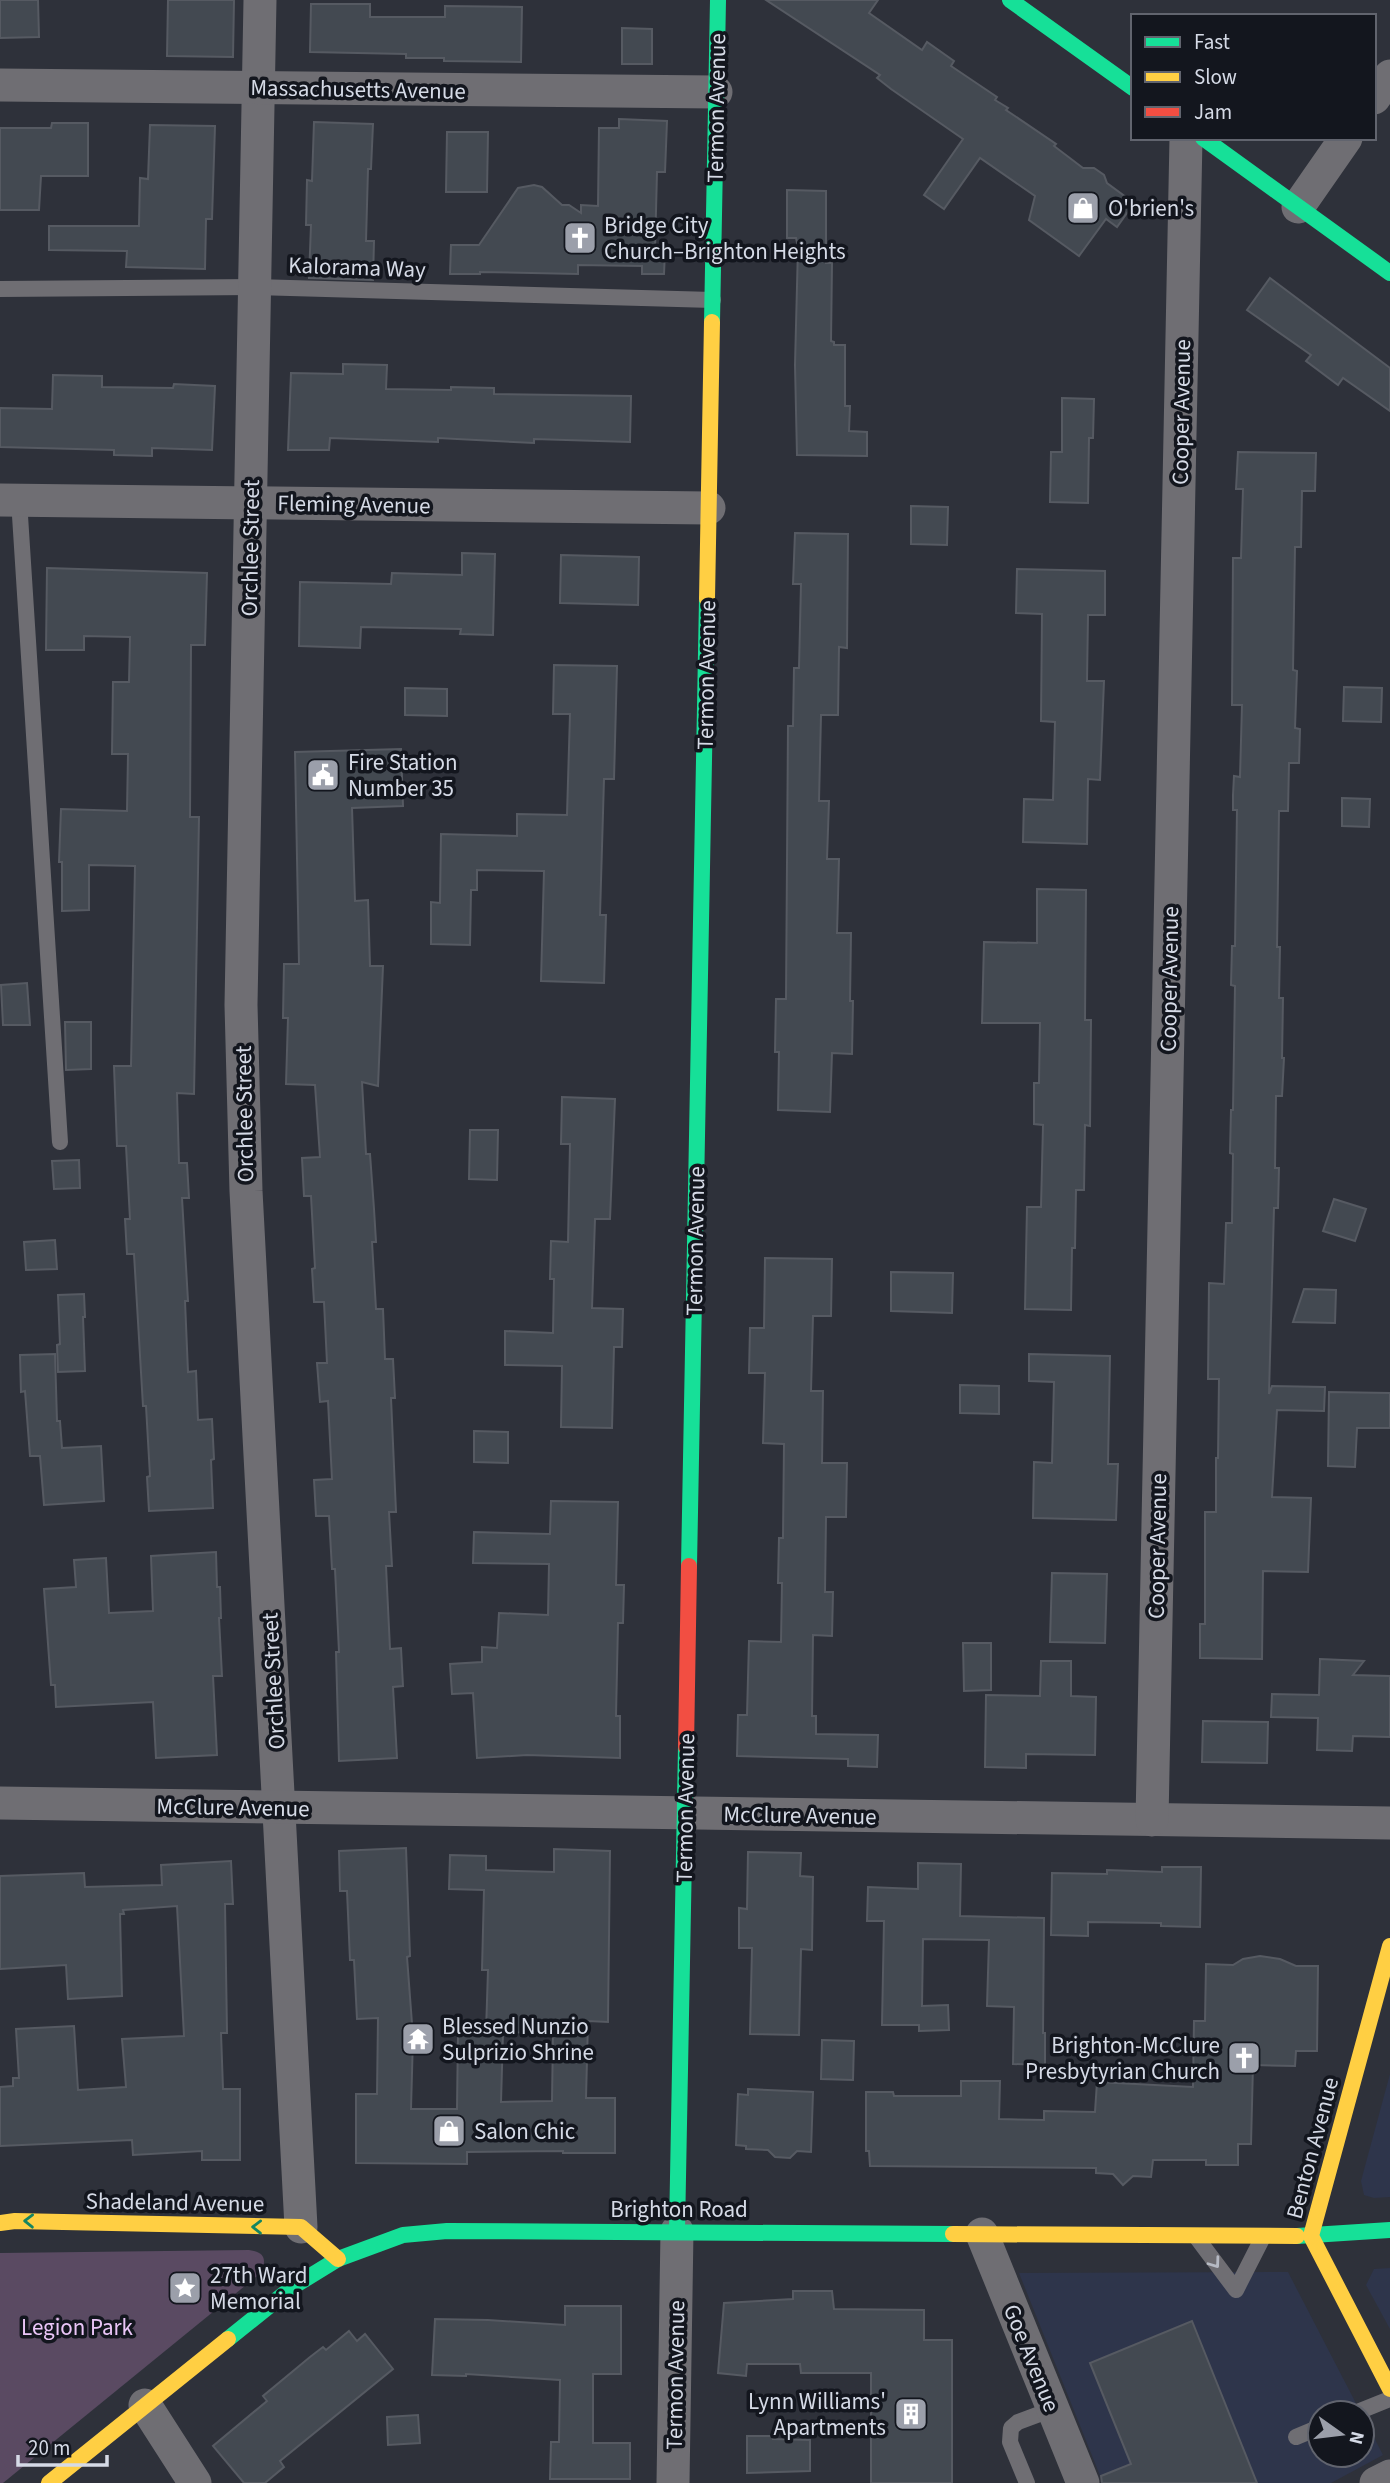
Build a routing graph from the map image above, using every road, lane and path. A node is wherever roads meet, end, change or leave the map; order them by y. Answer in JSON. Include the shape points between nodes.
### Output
{"nodes":[{"id":1,"x":260,"y":0,"type":"edge"},
{"id":2,"x":718,"y":0,"type":"edge"},
{"id":3,"x":1010,"y":0,"type":"edge"},
{"id":4,"x":1390,"y":76,"type":"edge"},
{"id":5,"x":0,"y":85,"type":"edge"},
{"id":6,"x":1131,"y":87,"type":"edge"},
{"id":7,"x":258,"y":88,"type":"junction"},
{"id":8,"x":716,"y":92,"type":"junction"},
{"id":9,"x":1376,"y":95,"type":"edge"},
{"id":10,"x":1186,"y":140,"type":"edge"},
{"id":11,"x":1206,"y":140,"type":"edge"},
{"id":12,"x":1345,"y":140,"type":"edge"},
{"id":13,"x":1298,"y":207,"type":"junction"},
{"id":14,"x":1390,"y":273,"type":"edge"},
{"id":15,"x":255,"y":287,"type":"junction"},
{"id":16,"x":0,"y":289,"type":"edge"},
{"id":17,"x":713,"y":300,"type":"junction"},
{"id":18,"x":10,"y":500,"type":"edge"},
{"id":19,"x":251,"y":503,"type":"junction"},
{"id":20,"x":709,"y":508,"type":"junction"},
{"id":21,"x":60,"y":1142,"type":"dead end"},
{"id":22,"x":0,"y":1803,"type":"edge"},
{"id":23,"x":279,"y":1807,"type":"junction"},
{"id":24,"x":685,"y":1814,"type":"junction"},
{"id":25,"x":1152,"y":1820,"type":"junction"},
{"id":26,"x":1390,"y":1823,"type":"edge"},
{"id":27,"x":1390,"y":1946,"type":"edge"},
{"id":28,"x":1384,"y":1994,"type":"edge"},
{"id":29,"x":0,"y":2222,"type":"edge"},
{"id":30,"x":301,"y":2228,"type":"junction"},
{"id":31,"x":1390,"y":2230,"type":"edge"},
{"id":32,"x":677,"y":2231,"type":"junction"},
{"id":33,"x":982,"y":2234,"type":"junction"},
{"id":34,"x":1196,"y":2236,"type":"junction"},
{"id":35,"x":1264,"y":2236,"type":"junction"},
{"id":36,"x":1311,"y":2236,"type":"junction"},
{"id":37,"x":338,"y":2259,"type":"junction"},
{"id":38,"x":1390,"y":2389,"type":"edge"},
{"id":39,"x":145,"y":2405,"type":"junction"},
{"id":40,"x":1053,"y":2409,"type":"junction"},
{"id":41,"x":1306,"y":2433,"type":"edge"},
{"id":42,"x":1296,"y":2437,"type":"dead end"},
{"id":43,"x":1390,"y":2476,"type":"edge"},
{"id":44,"x":49,"y":2483,"type":"edge"},
{"id":45,"x":195,"y":2483,"type":"edge"},
{"id":46,"x":673,"y":2483,"type":"edge"},
{"id":47,"x":1027,"y":2483,"type":"edge"},
{"id":48,"x":1083,"y":2483,"type":"edge"},
{"id":49,"x":1376,"y":2483,"type":"edge"}],
"edges":[{"from":1,"to":7,"type":"street","name":"Orchlee Street"},
{"from":2,"to":8,"type":"street","name":"Termon Avenue"},
{"from":3,"to":6,"type":"street"},
{"from":4,"to":9,"type":"street"},
{"from":5,"to":7,"type":"street","name":"Massachusetts Avenue"},
{"from":7,"to":8,"type":"street","name":"Massachusetts Avenue"},
{"from":7,"to":15,"type":"street","name":"Orchlee Street"},
{"from":8,"to":17,"type":"street","name":"Termon Avenue"},
{"from":10,"to":25,"type":"street","name":"Cooper Avenue"},
{"from":11,"to":13,"type":"street"},
{"from":12,"to":13,"type":"street"},
{"from":13,"to":14,"type":"street"},
{"from":15,"to":16,"type":"lane","name":"Kalorama Way"},
{"from":15,"to":17,"type":"lane","name":"Kalorama Way"},
{"from":15,"to":19,"type":"street","name":"Orchlee Street"},
{"from":17,"to":20,"type":"street","name":"Termon Avenue"},
{"from":18,"to":19,"type":"street","name":"Fleming Avenue"},
{"from":18,"to":21,"type":"lane"},
{"from":19,"to":20,"type":"street","name":"Fleming Avenue"},
{"from":19,"to":23,"type":"street","name":"Orchlee Street","via":[[242,1019],[246,1191]]},
{"from":20,"to":24,"type":"street","name":"Termon Avenue"},
{"from":22,"to":23,"type":"street","name":"McClure Avenue"},
{"from":23,"to":24,"type":"street","name":"McClure Avenue"},
{"from":23,"to":30,"type":"street","name":"Orchlee Street"},
{"from":24,"to":25,"type":"street","name":"McClure Avenue"},
{"from":24,"to":32,"type":"street","name":"Termon Avenue"},
{"from":25,"to":26,"type":"street","name":"McClure Avenue"},
{"from":27,"to":28,"type":"street","name":"Benton Avenue"},
{"from":28,"to":36,"type":"street","name":"Benton Avenue"},
{"from":30,"to":29,"type":"street","name":"Shadeland Avenue","one_way":true},
{"from":30,"to":37,"type":"street"},
{"from":31,"to":36,"type":"street","name":"Brighton Road"},
{"from":32,"to":33,"type":"street","name":"Brighton Road"},
{"from":32,"to":37,"type":"street","name":"Brighton Road","via":[[436,2232],[403,2235]]},
{"from":32,"to":46,"type":"street","name":"Termon Avenue"},
{"from":33,"to":34,"type":"street","name":"Brighton Road"},
{"from":33,"to":40,"type":"street","name":"Goe Avenue"},
{"from":34,"to":35,"type":"street","name":"Brighton Road"},
{"from":34,"to":35,"type":"lane","one_way":true,"via":[[1236,2290]]},
{"from":35,"to":36,"type":"street","name":"Brighton Road"},
{"from":36,"to":38,"type":"street","name":"Benton Avenue"},
{"from":37,"to":39,"type":"street","name":"Brighton Road","via":[[294,2286]]},
{"from":39,"to":44,"type":"street","name":"Brighton Road"},
{"from":39,"to":45,"type":"street"},
{"from":40,"to":47,"type":"lane","via":[[1011,2428],[1010,2442]]},
{"from":40,"to":48,"type":"street","name":"Goe Avenue"},
{"from":41,"to":42,"type":"lane"},
{"from":43,"to":49,"type":"street"}]}
